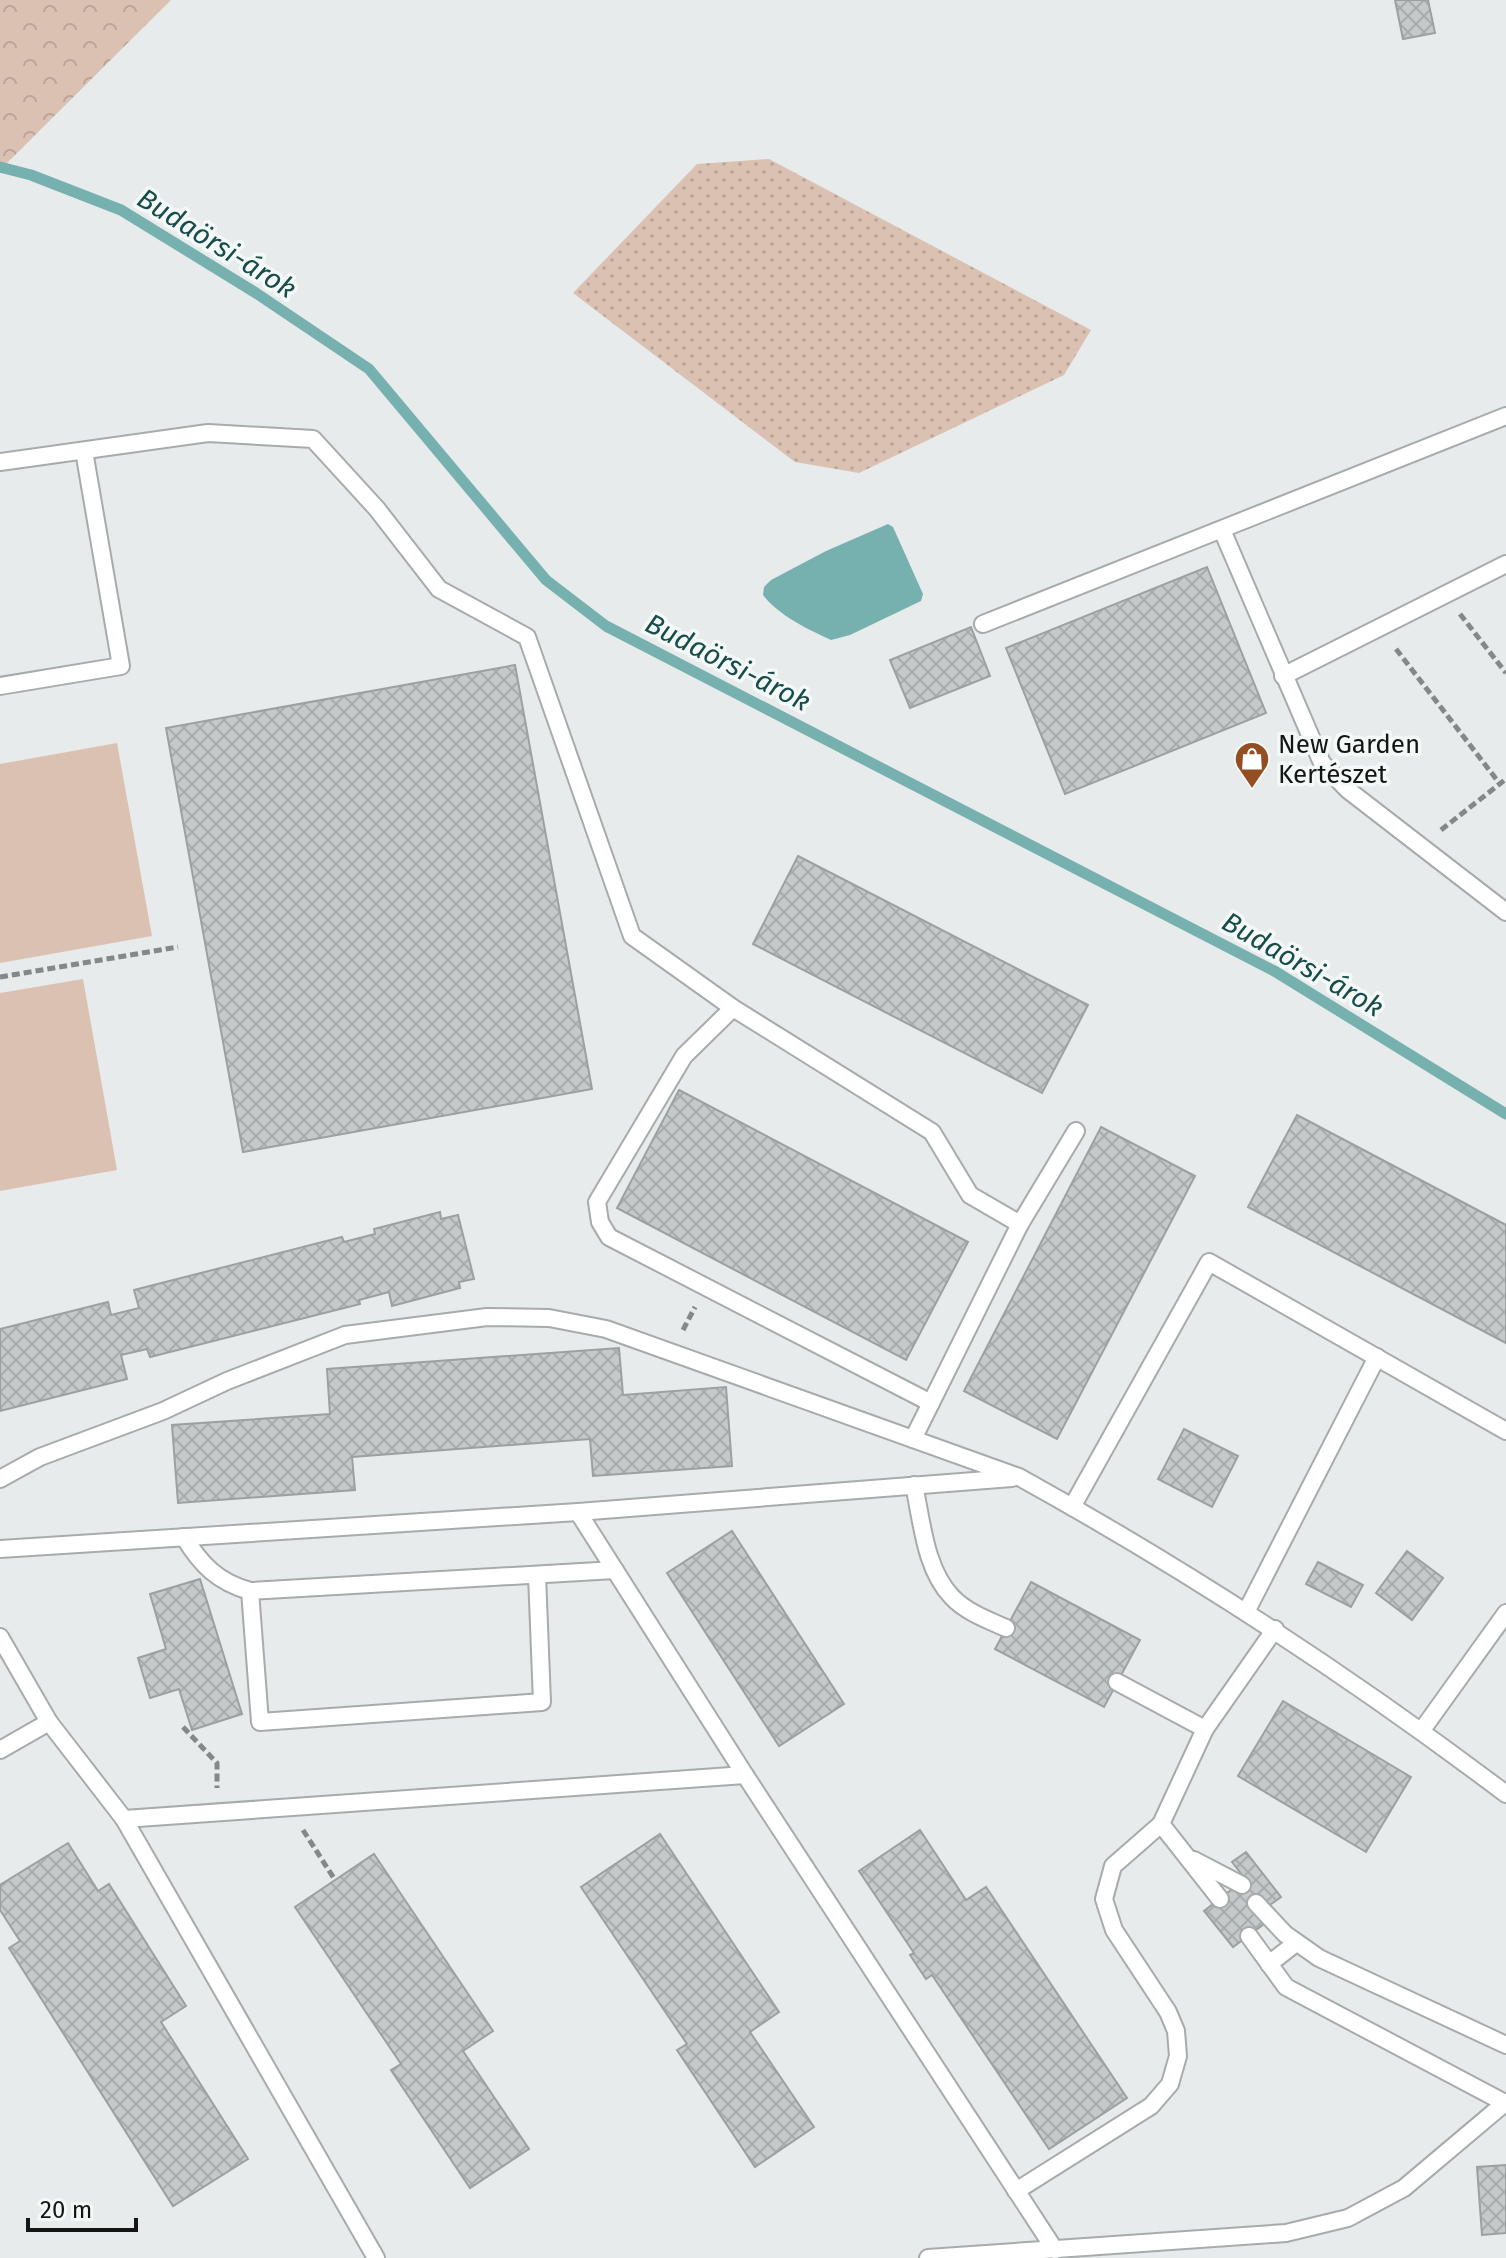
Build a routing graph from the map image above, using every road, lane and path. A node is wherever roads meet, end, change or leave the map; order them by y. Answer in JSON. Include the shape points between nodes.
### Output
{"nodes":[{"id":1,"x":1506,"y":416,"type":"edge"},
{"id":2,"x":84,"y":451,"type":"junction"},
{"id":3,"x":0,"y":462,"type":"edge"},
{"id":4,"x":1222,"y":530,"type":"junction"},
{"id":5,"x":1506,"y":564,"type":"edge"},
{"id":6,"x":1445,"y":595,"type":"junction"},
{"id":7,"x":983,"y":624,"type":"dead end"},
{"id":8,"x":1380,"y":628,"type":"junction"},
{"id":9,"x":1506,"y":673,"type":"edge"},
{"id":10,"x":1283,"y":676,"type":"junction"},
{"id":11,"x":0,"y":686,"type":"edge"},
{"id":12,"x":1506,"y":779,"type":"edge"},
{"id":13,"x":1500,"y":784,"type":"junction"},
{"id":14,"x":1420,"y":847,"type":"junction"},
{"id":15,"x":1506,"y":912,"type":"edge"},
{"id":16,"x":178,"y":947,"type":"dead end"},
{"id":17,"x":0,"y":977,"type":"edge"},
{"id":18,"x":733,"y":1008,"type":"junction"},
{"id":19,"x":1076,"y":1131,"type":"dead end"},
{"id":20,"x":1020,"y":1224,"type":"junction"},
{"id":21,"x":707,"y":1287,"type":"junction"},
{"id":22,"x":671,"y":1352,"type":"junction"},
{"id":23,"x":1377,"y":1357,"type":"junction"},
{"id":24,"x":931,"y":1403,"type":"junction"},
{"id":25,"x":1506,"y":1431,"type":"edge"},
{"id":26,"x":913,"y":1439,"type":"junction"},
{"id":27,"x":1019,"y":1477,"type":"junction"},
{"id":28,"x":0,"y":1479,"type":"edge"},
{"id":29,"x":914,"y":1485,"type":"junction"},
{"id":30,"x":1072,"y":1507,"type":"junction"},
{"id":31,"x":578,"y":1512,"type":"junction"},
{"id":32,"x":184,"y":1537,"type":"junction"},
{"id":33,"x":0,"y":1549,"type":"edge"},
{"id":34,"x":615,"y":1570,"type":"junction"},
{"id":35,"x":537,"y":1575,"type":"junction"},
{"id":36,"x":250,"y":1591,"type":"junction"},
{"id":37,"x":1246,"y":1612,"type":"junction"},
{"id":38,"x":1506,"y":1613,"type":"edge"},
{"id":39,"x":1006,"y":1628,"type":"dead end"},
{"id":40,"x":1275,"y":1629,"type":"junction"},
{"id":41,"x":0,"y":1637,"type":"edge"},
{"id":42,"x":1117,"y":1682,"type":"dead end"},
{"id":43,"x":49,"y":1722,"type":"junction"},
{"id":44,"x":183,"y":1727,"type":"dead end"},
{"id":45,"x":1205,"y":1729,"type":"junction"},
{"id":46,"x":1422,"y":1730,"type":"junction"},
{"id":47,"x":0,"y":1750,"type":"edge"},
{"id":48,"x":745,"y":1775,"type":"junction"},
{"id":49,"x":1506,"y":1794,"type":"edge"},
{"id":50,"x":288,"y":1808,"type":"junction"},
{"id":51,"x":218,"y":1813,"type":"junction"},
{"id":52,"x":124,"y":1819,"type":"junction"},
{"id":53,"x":1161,"y":1824,"type":"junction"},
{"id":54,"x":1187,"y":1856,"type":"junction"},
{"id":55,"x":335,"y":1880,"type":"dead end"},
{"id":56,"x":1242,"y":1885,"type":"dead end"},
{"id":57,"x":1220,"y":1899,"type":"dead end"},
{"id":58,"x":1256,"y":1903,"type":"dead end"},
{"id":59,"x":1249,"y":1936,"type":"dead end"},
{"id":60,"x":1296,"y":1943,"type":"junction"},
{"id":61,"x":1269,"y":1964,"type":"junction"},
{"id":62,"x":1506,"y":2045,"type":"edge"},
{"id":63,"x":1506,"y":2103,"type":"edge"},
{"id":64,"x":1016,"y":2191,"type":"junction"},
{"id":65,"x":1055,"y":2250,"type":"junction"},
{"id":66,"x":376,"y":2258,"type":"edge"},
{"id":67,"x":928,"y":2258,"type":"edge"}],
"edges":[{"from":1,"to":4,"type":"lane"},
{"from":2,"to":3,"type":"lane"},
{"from":2,"to":11,"type":"lane","via":[[121,666]]},
{"from":2,"to":18,"type":"lane","via":[[208,433],[313,439],[439,589],[527,637],[632,936]]},
{"from":4,"to":7,"type":"lane"},
{"from":4,"to":10,"type":"lane"},
{"from":5,"to":6,"type":"lane"},
{"from":6,"to":8,"type":"lane"},
{"from":6,"to":9,"type":"path"},
{"from":8,"to":10,"type":"lane"},
{"from":8,"to":13,"type":"path"},
{"from":10,"to":14,"type":"lane","via":[[1322,763]]},
{"from":12,"to":13,"type":"path"},
{"from":13,"to":14,"type":"path"},
{"from":14,"to":15,"type":"lane"},
{"from":16,"to":17,"type":"path"},
{"from":18,"to":20,"type":"lane","via":[[932,1132],[970,1195]]},
{"from":18,"to":21,"type":"lane","via":[[684,1056],[597,1202],[609,1237]]},
{"from":19,"to":20,"type":"lane"},
{"from":20,"to":24,"type":"lane"},
{"from":21,"to":22,"type":"path"},
{"from":21,"to":24,"type":"lane"},
{"from":22,"to":26,"type":"lane"},
{"from":22,"to":28,"type":"lane","via":[[606,1329],[549,1318],[487,1317],[345,1335],[40,1457]]},
{"from":23,"to":25,"type":"lane"},
{"from":23,"to":30,"type":"lane","via":[[1209,1262]]},
{"from":23,"to":37,"type":"lane"},
{"from":24,"to":26,"type":"lane"},
{"from":26,"to":27,"type":"lane"},
{"from":27,"to":29,"type":"lane"},
{"from":27,"to":30,"type":"lane"},
{"from":29,"to":31,"type":"lane"},
{"from":29,"to":39,"type":"lane","via":[[928,1552],[944,1587],[953,1599]]},
{"from":30,"to":37,"type":"lane"},
{"from":31,"to":32,"type":"lane"},
{"from":31,"to":34,"type":"lane"},
{"from":32,"to":33,"type":"lane"},
{"from":32,"to":36,"type":"lane","via":[[209,1571],[227,1585]]},
{"from":34,"to":35,"type":"lane"},
{"from":34,"to":48,"type":"lane"},
{"from":35,"to":36,"type":"lane"},
{"from":35,"to":36,"type":"lane","via":[[542,1702],[260,1722]]},
{"from":37,"to":40,"type":"lane"},
{"from":38,"to":46,"type":"lane"},
{"from":40,"to":45,"type":"lane"},
{"from":40,"to":46,"type":"lane"},
{"from":41,"to":43,"type":"lane"},
{"from":42,"to":45,"type":"lane"},
{"from":43,"to":47,"type":"lane"},
{"from":43,"to":52,"type":"lane"},
{"from":44,"to":51,"type":"path","via":[[217,1763]]},
{"from":45,"to":53,"type":"lane"},
{"from":46,"to":49,"type":"lane"},
{"from":48,"to":50,"type":"lane"},
{"from":48,"to":64,"type":"lane"},
{"from":50,"to":51,"type":"lane"},
{"from":50,"to":55,"type":"path"},
{"from":51,"to":52,"type":"lane"},
{"from":52,"to":66,"type":"lane"},
{"from":53,"to":54,"type":"lane"},
{"from":53,"to":64,"type":"lane","via":[[1113,1866],[1104,1899],[1114,1930],[1176,2031],[1178,2056],[1170,2084],[1151,2106]]},
{"from":54,"to":56,"type":"lane"},
{"from":54,"to":57,"type":"lane"},
{"from":58,"to":60,"type":"lane"},
{"from":59,"to":61,"type":"lane"},
{"from":60,"to":61,"type":"lane"},
{"from":60,"to":62,"type":"lane"},
{"from":61,"to":63,"type":"lane","via":[[1286,1987]]},
{"from":63,"to":65,"type":"lane","via":[[1404,2188],[1348,2218],[1286,2233]]},
{"from":64,"to":65,"type":"lane"},
{"from":65,"to":67,"type":"lane"}]}
